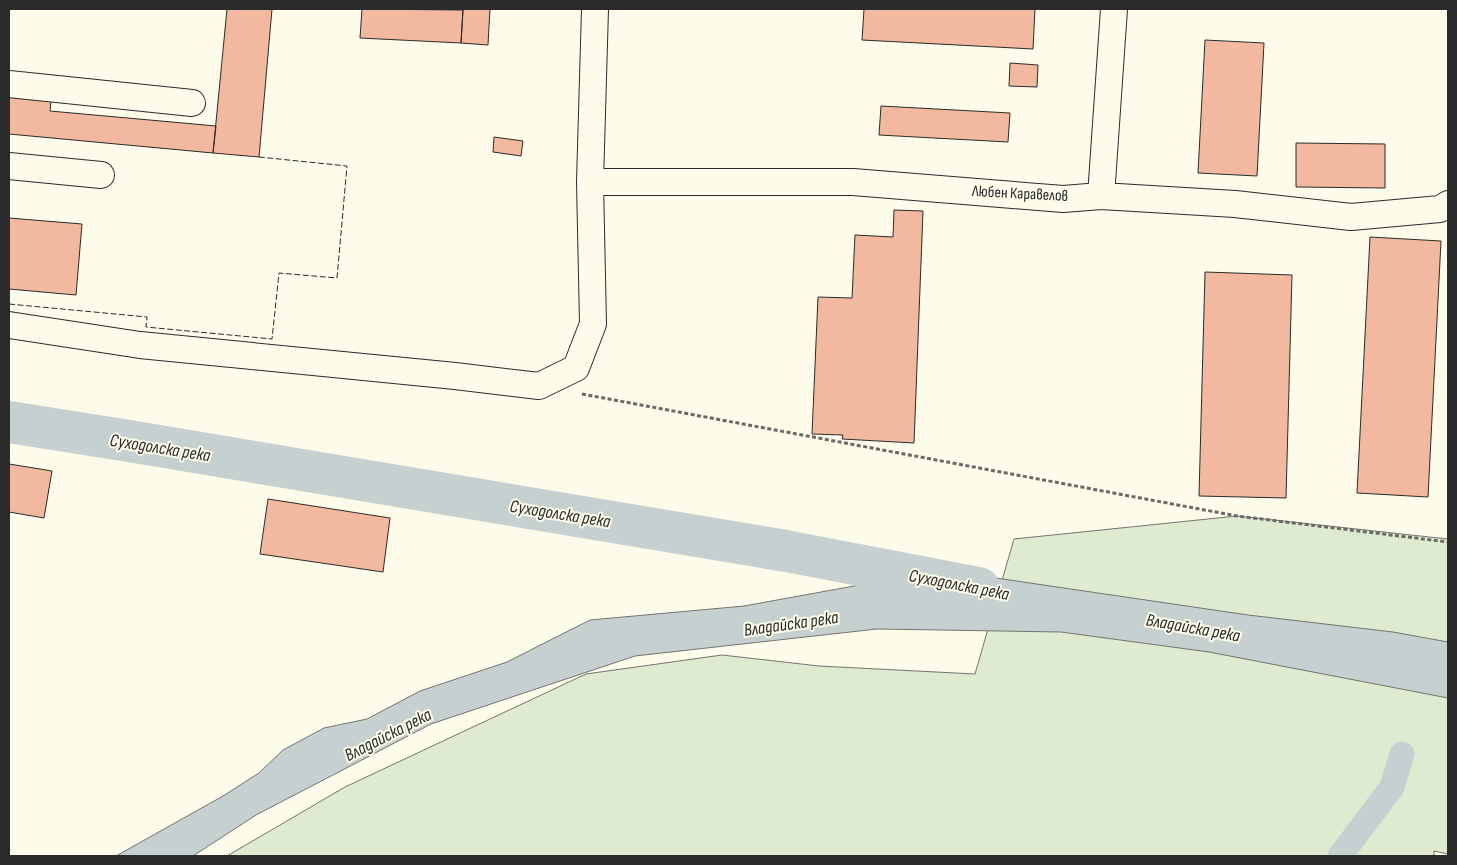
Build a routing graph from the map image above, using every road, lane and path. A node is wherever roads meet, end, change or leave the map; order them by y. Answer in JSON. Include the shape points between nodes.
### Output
{"nodes":[{"id":1,"x":595,"y":9,"type":"edge"},
{"id":2,"x":1114,"y":9,"type":"edge"},
{"id":3,"x":9,"y":84,"type":"edge"},
{"id":4,"x":192,"y":103,"type":"dead end"},
{"id":5,"x":9,"y":166,"type":"edge"},
{"id":6,"x":101,"y":175,"type":"dead end"},
{"id":7,"x":590,"y":182,"type":"junction"},
{"id":8,"x":1101,"y":196,"type":"junction"},
{"id":9,"x":1448,"y":204,"type":"edge"},
{"id":10,"x":9,"y":326,"type":"edge"},
{"id":11,"x":578,"y":394,"type":"dead end"},
{"id":12,"x":1448,"y":542,"type":"edge"}],
"edges":[{"from":1,"to":7,"type":"lane"},
{"from":2,"to":8,"type":"lane"},
{"from":3,"to":4,"type":"lane"},
{"from":5,"to":6,"type":"lane"},
{"from":7,"to":8,"type":"lane","name":"Любен Каравелов","via":[[853,182],[1063,199]]},
{"from":7,"to":10,"type":"lane","via":[[593,324],[576,368],[539,386],[140,345]]},
{"from":8,"to":9,"type":"lane","name":"Любен Каравелов","via":[[1235,204],[1350,217],[1440,209]]},
{"from":11,"to":12,"type":"path","via":[[1237,516]]}]}
